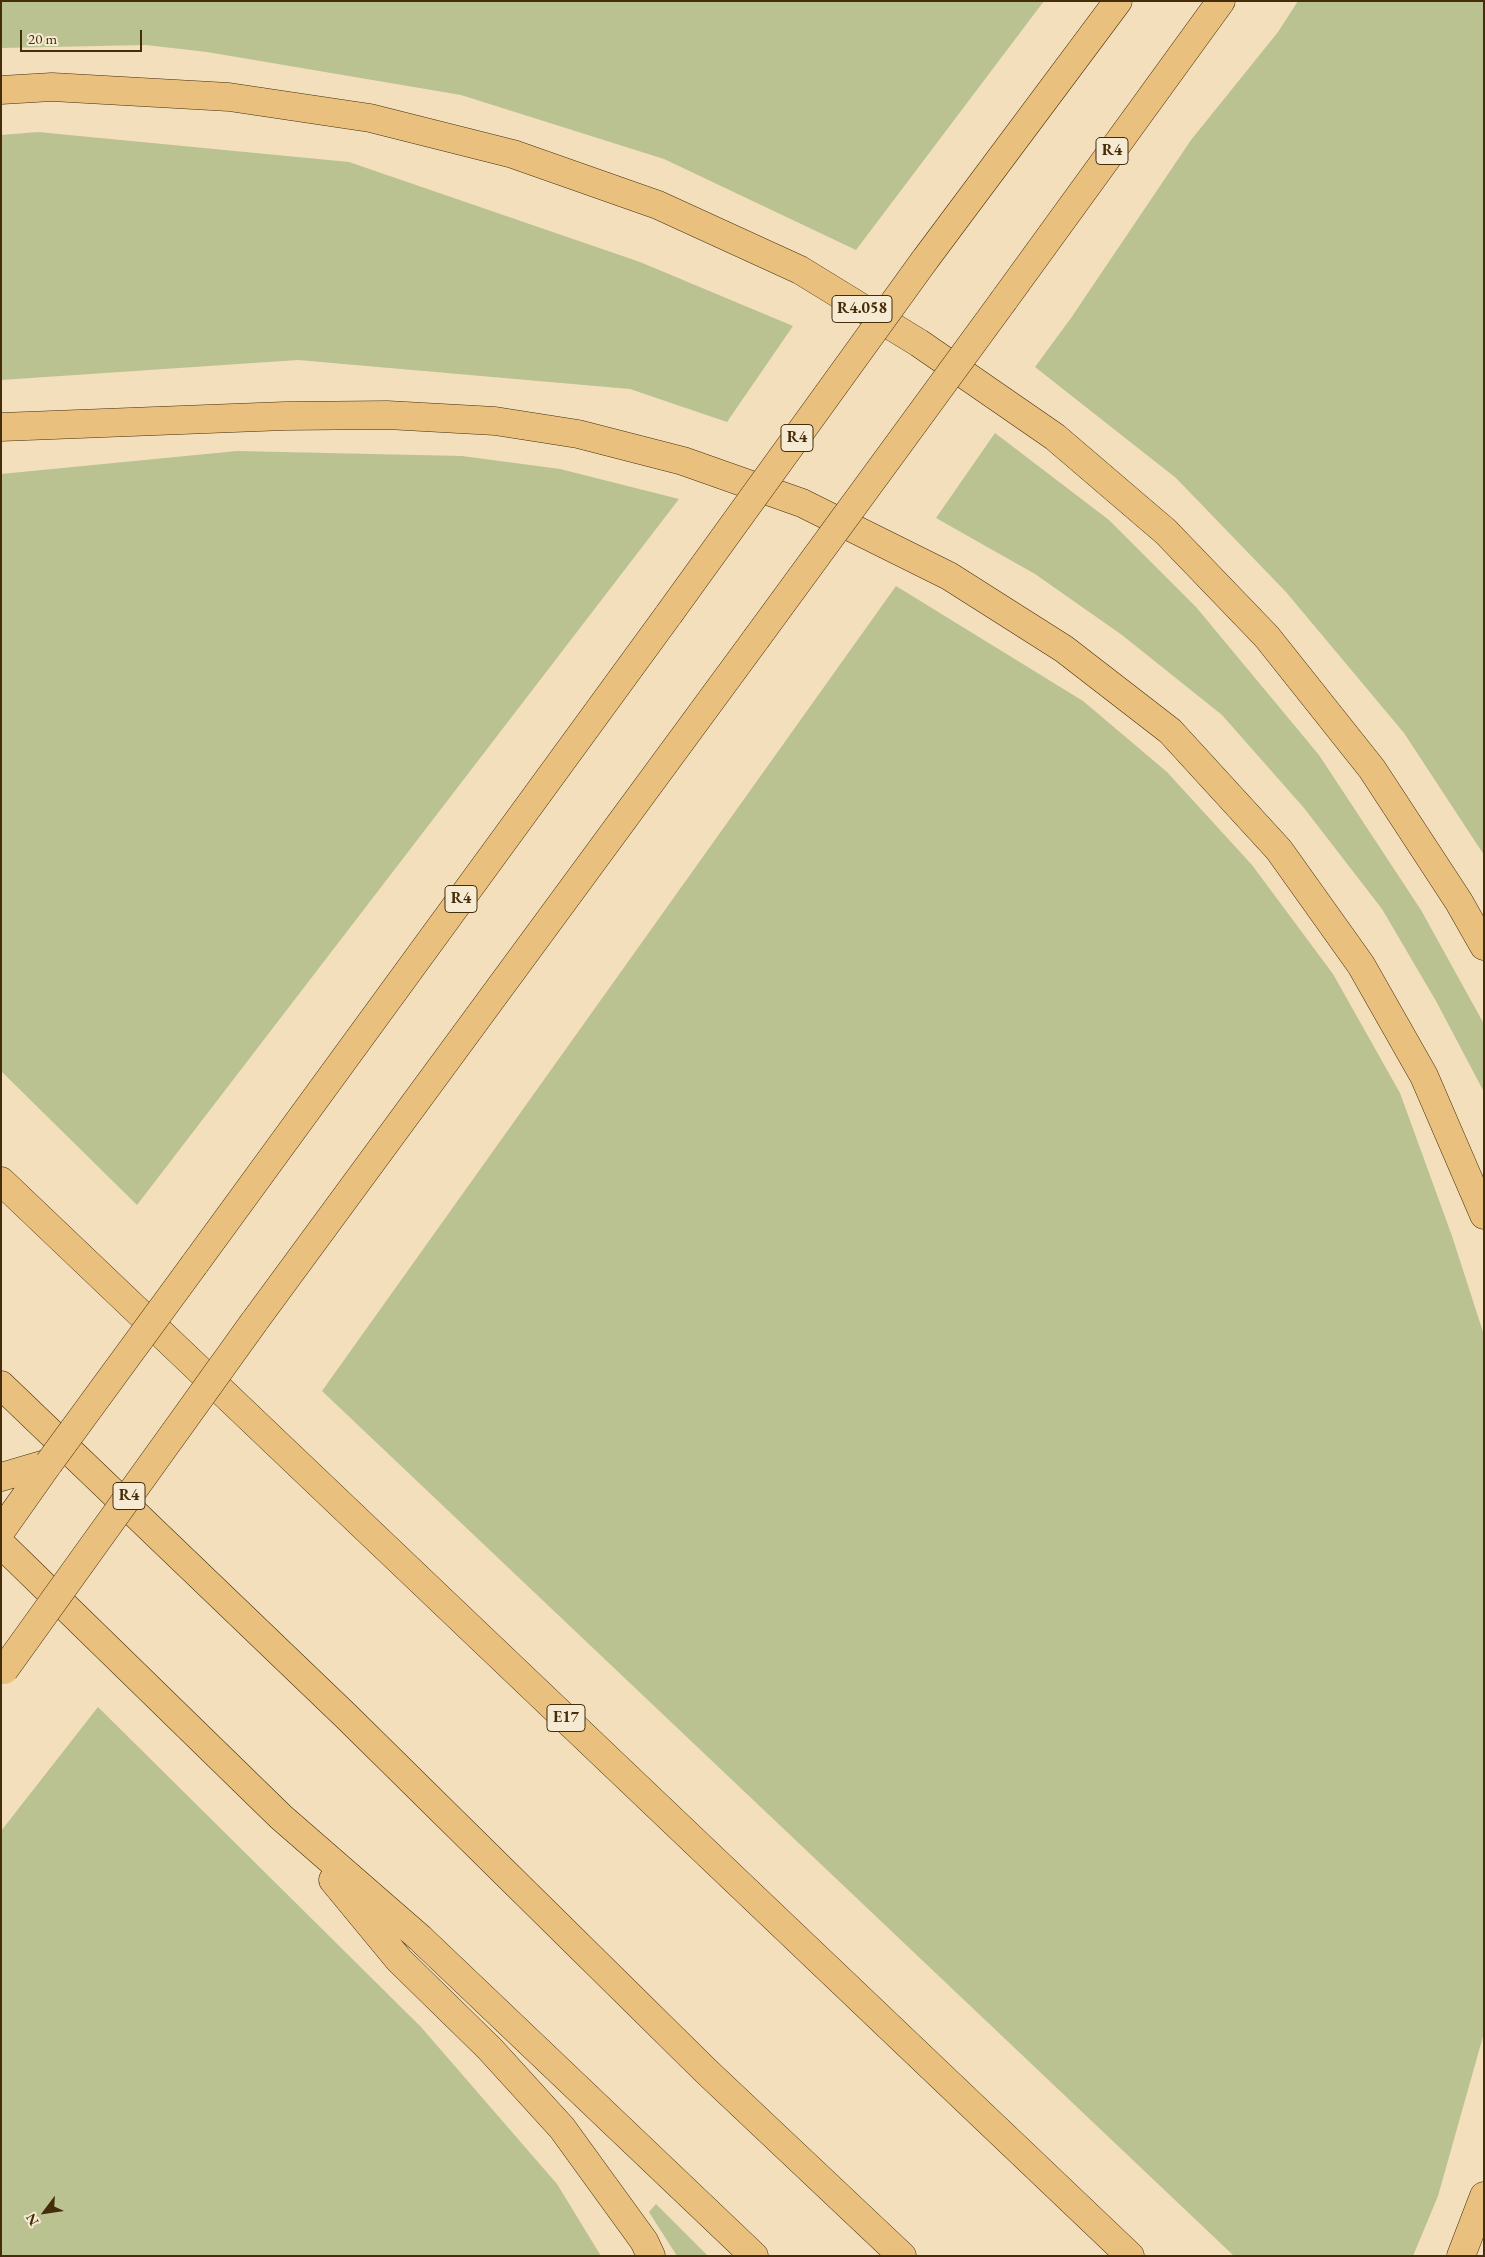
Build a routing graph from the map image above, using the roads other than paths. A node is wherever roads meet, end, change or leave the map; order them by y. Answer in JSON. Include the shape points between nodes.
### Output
{"nodes":[{"id":1,"x":1118,"y":1,"type":"edge"},
{"id":2,"x":1221,"y":1,"type":"edge"},
{"id":3,"x":1,"y":90,"type":"edge"},
{"id":4,"x":1,"y":427,"type":"edge"},
{"id":5,"x":1484,"y":946,"type":"edge"},
{"id":6,"x":1,"y":1181,"type":"edge"},
{"id":7,"x":1484,"y":1215,"type":"edge"},
{"id":8,"x":1,"y":1385,"type":"edge"},
{"id":9,"x":49,"y":1463,"type":"junction"},
{"id":10,"x":1,"y":1477,"type":"edge"},
{"id":11,"x":1,"y":1531,"type":"edge"},
{"id":12,"x":1,"y":1544,"type":"edge"},
{"id":13,"x":2,"y":1672,"type":"edge"},
{"id":14,"x":281,"y":1817,"type":"junction"},
{"id":15,"x":1484,"y":2196,"type":"edge"},
{"id":16,"x":651,"y":2256,"type":"edge"},
{"id":17,"x":754,"y":2256,"type":"edge"},
{"id":18,"x":902,"y":2256,"type":"edge"},
{"id":19,"x":1130,"y":2256,"type":"edge"},
{"id":20,"x":1461,"y":2256,"type":"edge"}],
"edges":[{"from":1,"to":9,"type":"highway","number":"R4","bridge":true,"via":[[924,261]]},
{"from":2,"to":13,"type":"highway","number":"R4","bridge":true,"via":[[254,1322]]},
{"from":3,"to":5,"type":"highway","number":"R4.058","via":[[52,87],[229,97],[370,118],[513,154],[648,202],[800,270],[918,343],[1055,437],[1166,532],[1266,637],[1372,768]]},
{"from":4,"to":7,"type":"highway","via":[[387,415],[494,422],[578,434],[683,462],[802,502],[949,576],[1064,649],[1170,731],[1279,850],[1362,965],[1419,1067]]},
{"from":6,"to":19,"type":"highway","number":"E17"},
{"from":8,"to":18,"type":"highway","via":[[347,1717],[706,2071]]},
{"from":9,"to":10,"type":"highway"},
{"from":9,"to":11,"type":"highway","number":"R4"},
{"from":12,"to":14,"type":"highway"},
{"from":14,"to":16,"type":"highway","via":[[399,1960],[490,2049],[562,2128],[644,2241]]},
{"from":14,"to":17,"type":"highway","via":[[420,1938]]},
{"from":15,"to":20,"type":"highway"}]}
